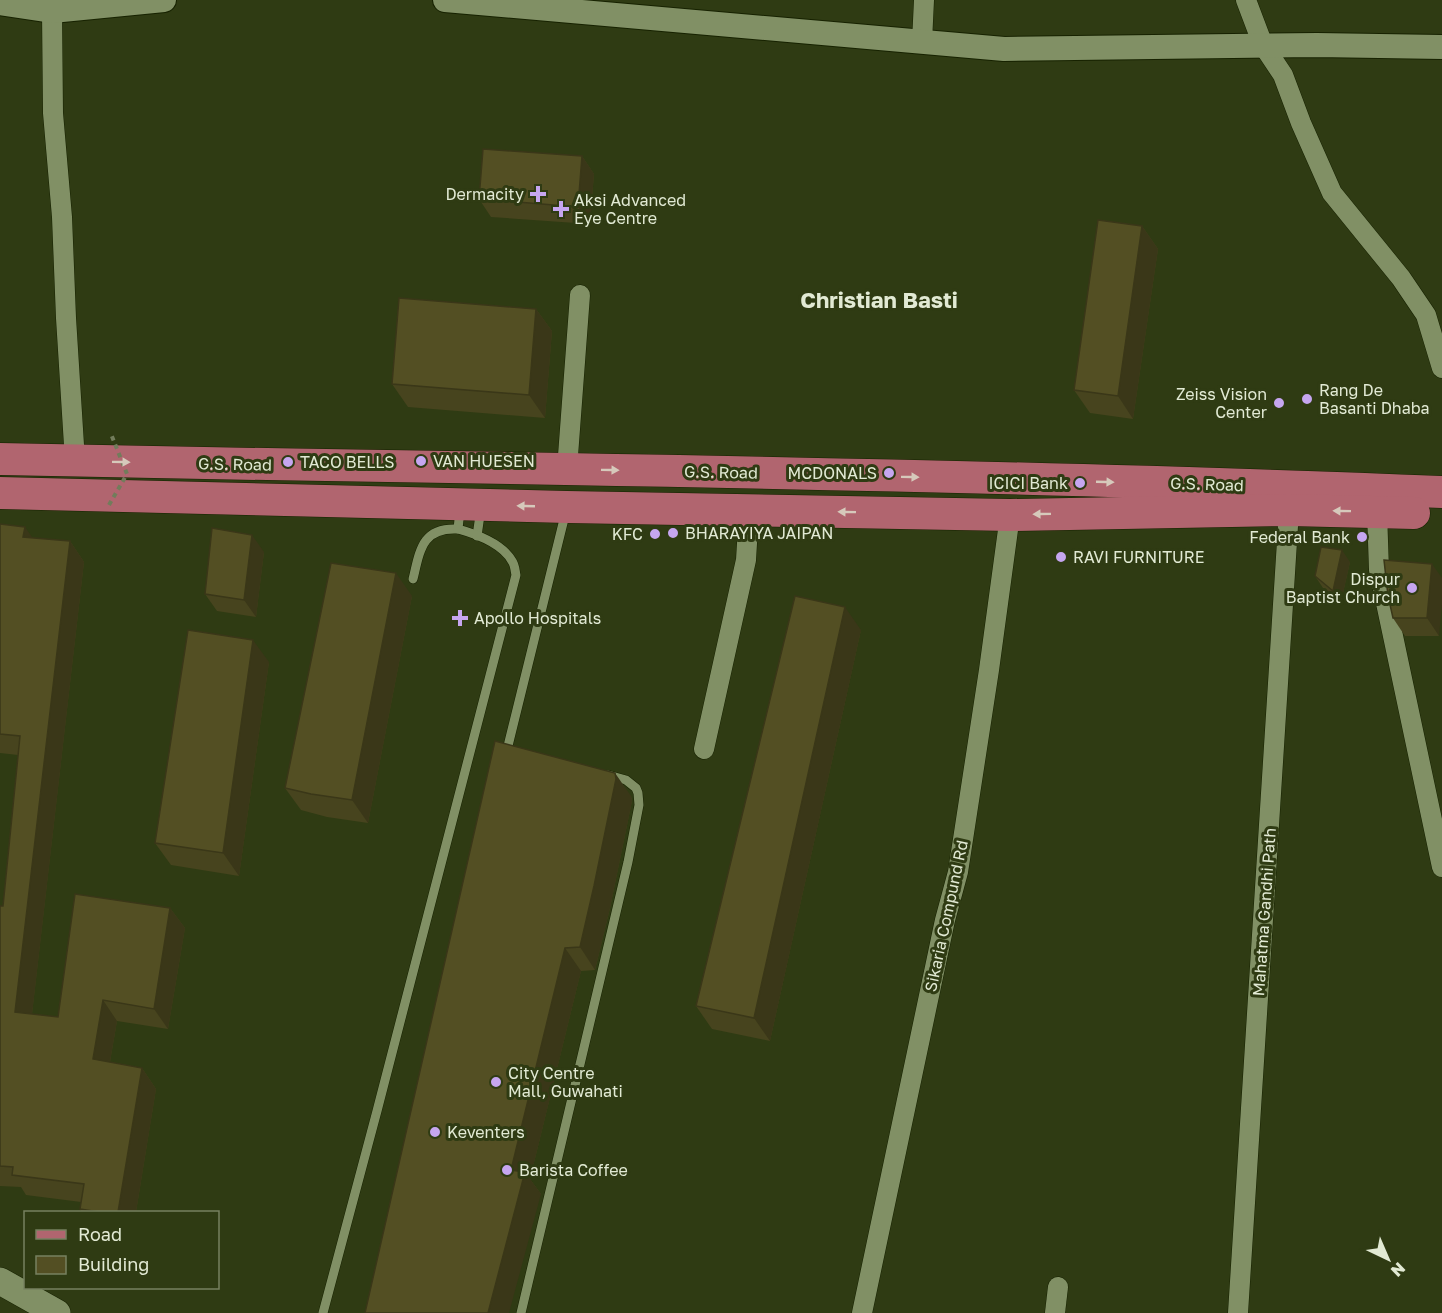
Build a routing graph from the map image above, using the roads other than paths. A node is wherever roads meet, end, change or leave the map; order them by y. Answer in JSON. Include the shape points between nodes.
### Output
{"nodes":[{"id":1,"x":164,"y":0,"type":"edge"},
{"id":2,"x":445,"y":0,"type":"edge"},
{"id":3,"x":924,"y":0,"type":"edge"},
{"id":4,"x":1246,"y":0,"type":"edge"},
{"id":5,"x":0,"y":3,"type":"edge"},
{"id":6,"x":542,"y":4,"type":"edge"},
{"id":7,"x":46,"y":7,"type":"edge"},
{"id":8,"x":922,"y":42,"type":"junction"},
{"id":9,"x":1263,"y":45,"type":"junction"},
{"id":10,"x":1442,"y":47,"type":"edge"},
{"id":11,"x":580,"y":295,"type":"dead end"},
{"id":12,"x":1442,"y":368,"type":"edge"},
{"id":13,"x":0,"y":459,"type":"edge"},
{"id":14,"x":75,"y":461,"type":"junction"},
{"id":15,"x":567,"y":469,"type":"junction"},
{"id":16,"x":1442,"y":492,"type":"edge"},
{"id":17,"x":0,"y":493,"type":"edge"},
{"id":18,"x":567,"y":507,"type":"junction"},
{"id":19,"x":749,"y":510,"type":"junction"},
{"id":20,"x":1289,"y":510,"type":"junction"},
{"id":21,"x":1377,"y":512,"type":"junction"},
{"id":22,"x":467,"y":513,"type":"junction"},
{"id":23,"x":1442,"y":513,"type":"edge"},
{"id":24,"x":1010,"y":515,"type":"junction"},
{"id":25,"x":477,"y":536,"type":"junction"},
{"id":26,"x":413,"y":579,"type":"dead end"},
{"id":27,"x":508,"y":746,"type":"junction"},
{"id":28,"x":519,"y":749,"type":"edge"},
{"id":29,"x":704,"y":749,"type":"dead end"},
{"id":30,"x":505,"y":758,"type":"edge"},
{"id":31,"x":594,"y":771,"type":"edge"},
{"id":32,"x":1442,"y":867,"type":"edge"},
{"id":33,"x":0,"y":1281,"type":"edge"},
{"id":34,"x":1059,"y":1287,"type":"dead end"},
{"id":35,"x":57,"y":1313,"type":"edge"},
{"id":36,"x":323,"y":1313,"type":"edge"},
{"id":37,"x":521,"y":1313,"type":"edge"},
{"id":38,"x":862,"y":1313,"type":"edge"},
{"id":39,"x":1055,"y":1313,"type":"edge"},
{"id":40,"x":1238,"y":1313,"type":"edge"}],
"edges":[{"from":1,"to":7,"type":"street"},
{"from":2,"to":6,"type":"street"},
{"from":3,"to":8,"type":"street"},
{"from":4,"to":9,"type":"street"},
{"from":5,"to":7,"type":"street"},
{"from":6,"to":8,"type":"street"},
{"from":7,"to":14,"type":"street"},
{"from":8,"to":9,"type":"street","via":[[1004,49]]},
{"from":9,"to":10,"type":"street"},
{"from":9,"to":12,"type":"street","via":[[1283,75],[1332,193],[1426,315]]},
{"from":11,"to":15,"type":"street"},
{"from":13,"to":14,"type":"main road","name":"G.S. Road"},
{"from":14,"to":15,"type":"main road","name":"G.S. Road","one_way":true},
{"from":15,"to":16,"type":"main road","name":"G.S. Road","one_way":true},
{"from":17,"to":22,"type":"main road","name":"G.S. Road"},
{"from":18,"to":19,"type":"main road","name":"G.S. Road"},
{"from":18,"to":22,"type":"main road","name":"G.S. Road","one_way":true},
{"from":18,"to":27,"type":"lane"},
{"from":24,"to":19,"type":"main road","name":"G.S. Road","one_way":true},
{"from":19,"to":29,"type":"street","via":[[746,560]]},
{"from":21,"to":20,"type":"main road","name":"G.S. Road","one_way":true},
{"from":20,"to":24,"type":"main road","name":"G.S. Road","one_way":true},
{"from":20,"to":40,"type":"street","name":"Mahatma Gandhi Path"},
{"from":21,"to":23,"type":"main road","name":"G.S. Road"},
{"from":21,"to":32,"type":"street","via":[[1379,570]]},
{"from":22,"to":25,"type":"lane"},
{"from":22,"to":25,"type":"lane","via":[[469,532]]},
{"from":22,"to":26,"type":"lane","via":[[432,533],[420,548]]},
{"from":24,"to":38,"type":"street","name":"Sikaria Compund Rd","via":[[958,872]]},
{"from":25,"to":36,"type":"lane","via":[[507,554],[516,575]]},
{"from":27,"to":28,"type":"lane"},
{"from":27,"to":30,"type":"lane"},
{"from":31,"to":37,"type":"lane","via":[[626,780],[636,788],[639,805]]},
{"from":33,"to":35,"type":"main road"},
{"from":34,"to":39,"type":"street"}]}
